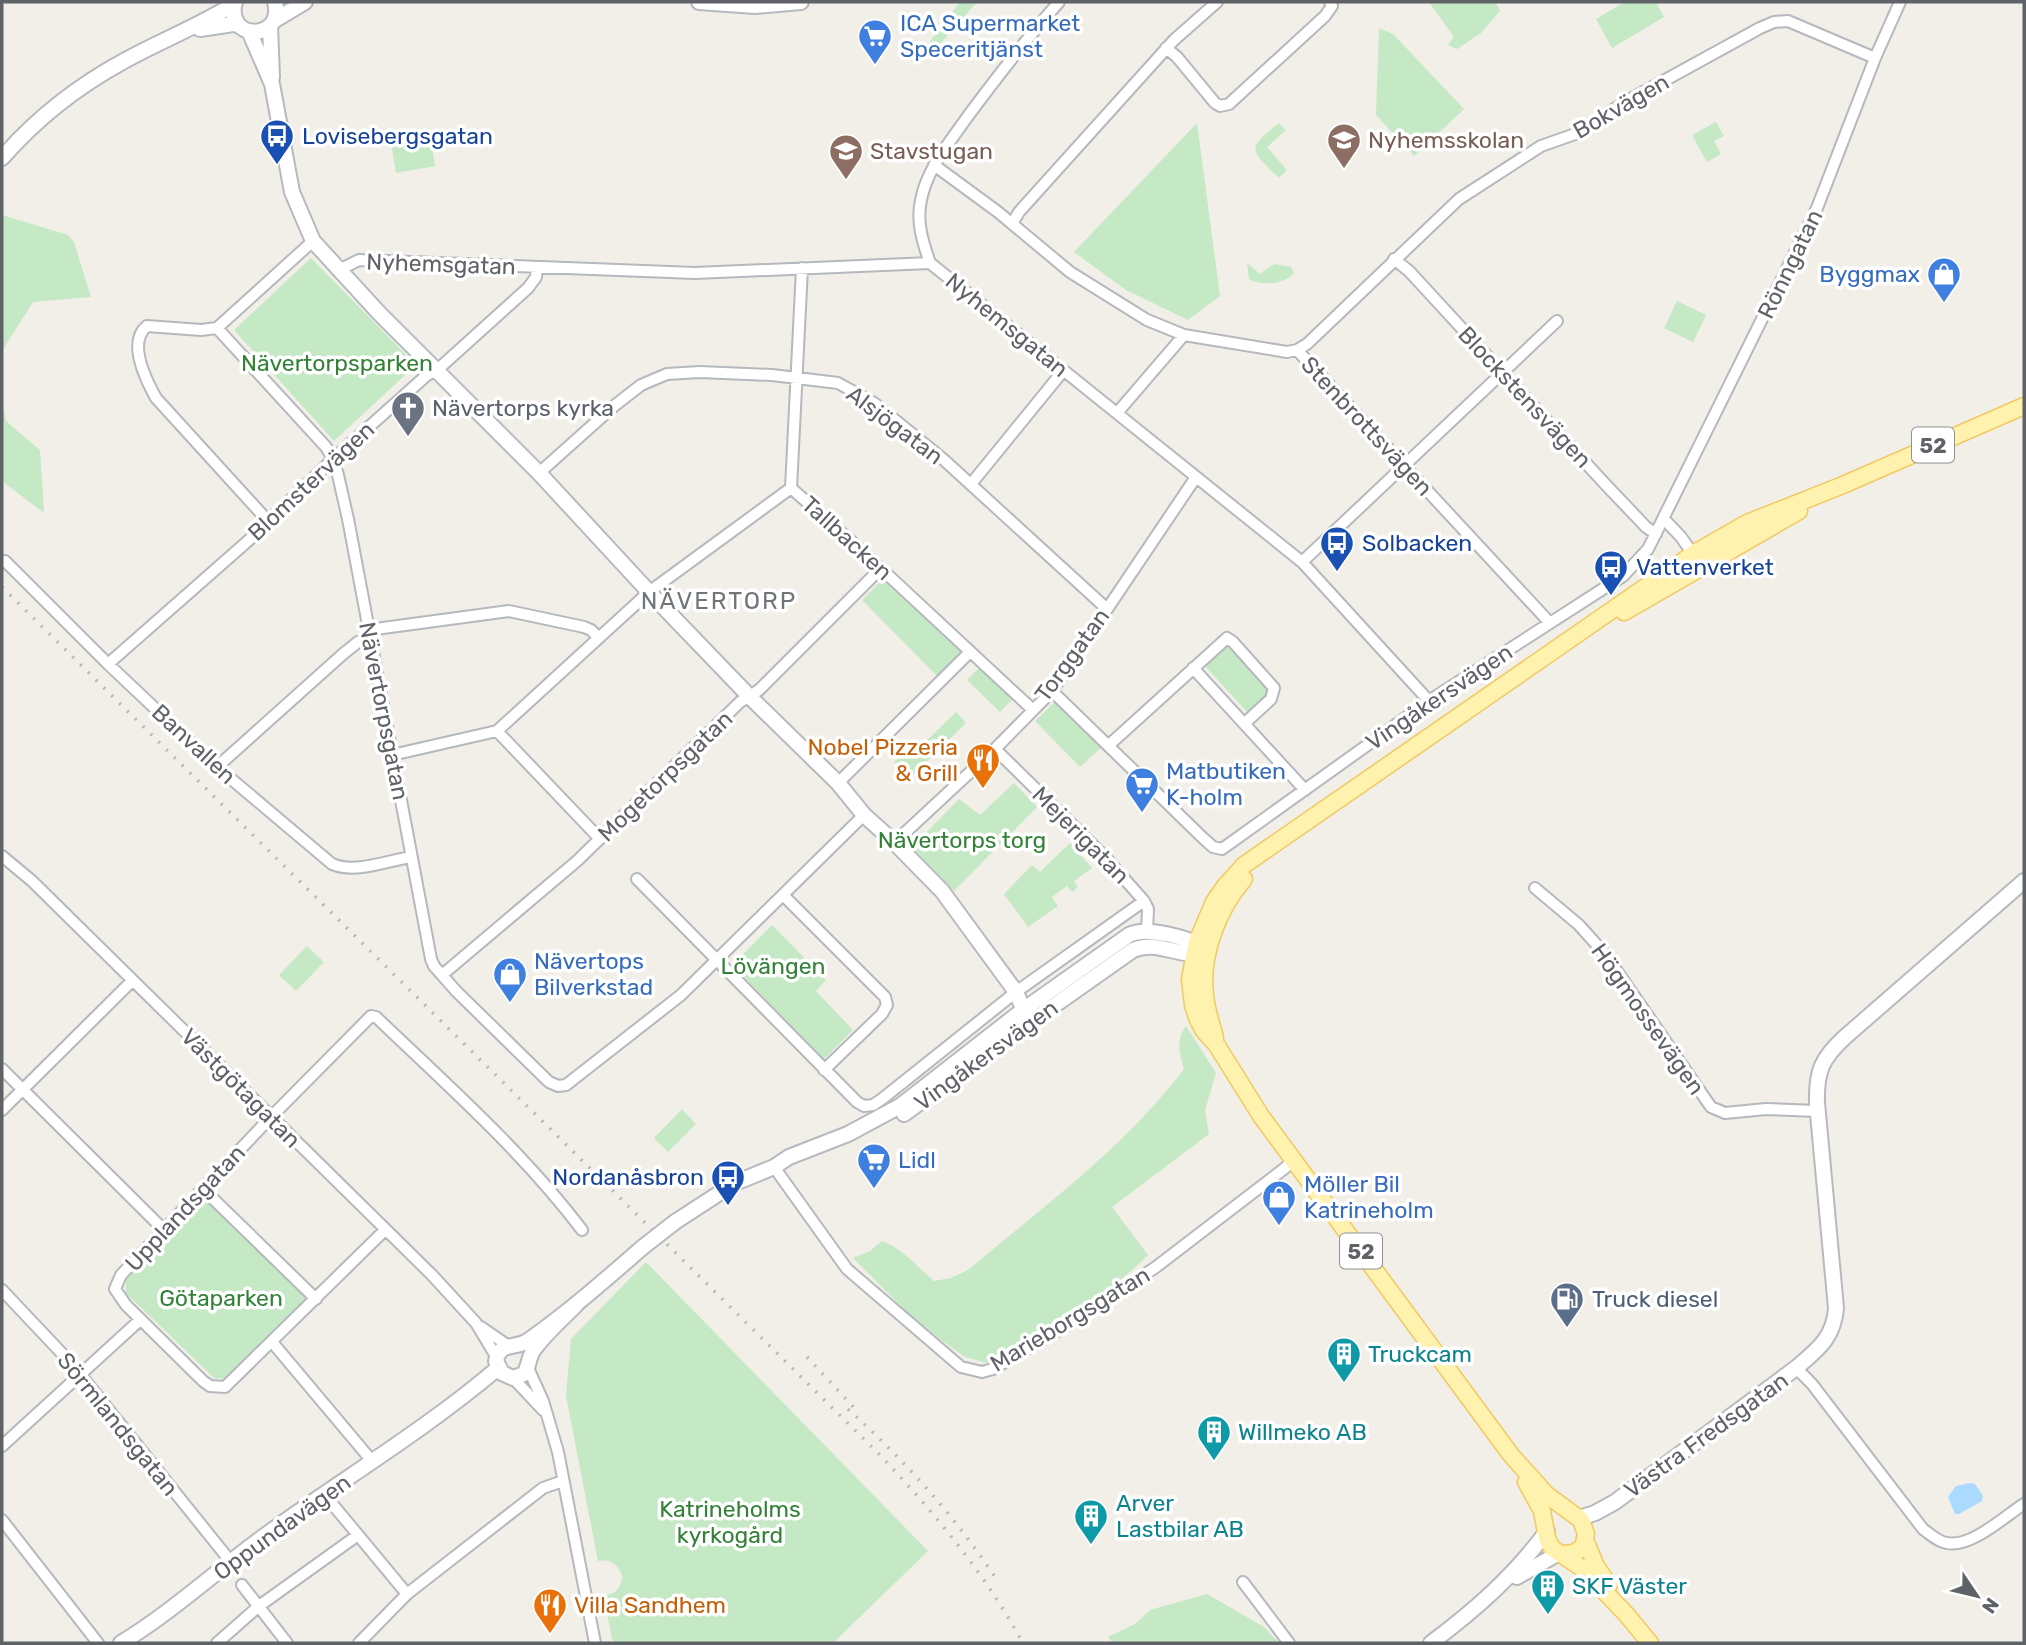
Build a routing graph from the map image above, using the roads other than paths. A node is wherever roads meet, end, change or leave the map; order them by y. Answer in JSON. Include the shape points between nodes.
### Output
{"nodes":[{"id":1,"x":275,"y":2,"type":"edge"},
{"id":2,"x":305,"y":2,"type":"edge"},
{"id":3,"x":699,"y":2,"type":"edge"},
{"id":4,"x":801,"y":2,"type":"edge"},
{"id":5,"x":1059,"y":2,"type":"edge"},
{"id":6,"x":1217,"y":2,"type":"edge"},
{"id":7,"x":1330,"y":2,"type":"edge"},
{"id":8,"x":1900,"y":2,"type":"edge"},
{"id":9,"x":234,"y":3,"type":"edge"},
{"id":10,"x":272,"y":22,"type":"junction"},
{"id":11,"x":244,"y":28,"type":"junction"},
{"id":12,"x":185,"y":32,"type":"junction"},
{"id":13,"x":1166,"y":48,"type":"junction"},
{"id":14,"x":1875,"y":58,"type":"junction"},
{"id":15,"x":272,"y":84,"type":"junction"},
{"id":16,"x":2,"y":158,"type":"edge"},
{"id":17,"x":934,"y":165,"type":"junction"},
{"id":18,"x":1012,"y":224,"type":"junction"},
{"id":19,"x":313,"y":241,"type":"junction"},
{"id":20,"x":1394,"y":259,"type":"junction"},
{"id":21,"x":930,"y":263,"type":"junction"},
{"id":22,"x":537,"y":267,"type":"junction"},
{"id":23,"x":802,"y":268,"type":"junction"},
{"id":24,"x":339,"y":270,"type":"junction"},
{"id":25,"x":1556,"y":321,"type":"dead end"},
{"id":26,"x":217,"y":328,"type":"junction"},
{"id":27,"x":1184,"y":335,"type":"junction"},
{"id":28,"x":1297,"y":350,"type":"junction"},
{"id":29,"x":436,"y":371,"type":"junction"},
{"id":30,"x":1063,"y":371,"type":"junction"},
{"id":31,"x":1502,"y":373,"type":"junction"},
{"id":32,"x":798,"y":377,"type":"junction"},
{"id":33,"x":2024,"y":405,"type":"edge"},
{"id":34,"x":1117,"y":413,"type":"junction"},
{"id":35,"x":333,"y":458,"type":"junction"},
{"id":36,"x":1403,"y":465,"type":"junction"},
{"id":37,"x":539,"y":473,"type":"junction"},
{"id":38,"x":1195,"y":477,"type":"junction"},
{"id":39,"x":971,"y":484,"type":"junction"},
{"id":40,"x":791,"y":488,"type":"junction"},
{"id":41,"x":1664,"y":519,"type":"junction"},
{"id":42,"x":268,"y":521,"type":"junction"},
{"id":43,"x":1656,"y":534,"type":"junction"},
{"id":44,"x":5,"y":561,"type":"dead end"},
{"id":45,"x":1697,"y":561,"type":"junction"},
{"id":46,"x":1302,"y":562,"type":"junction"},
{"id":47,"x":881,"y":568,"type":"junction"},
{"id":48,"x":649,"y":592,"type":"junction"},
{"id":49,"x":1107,"y":608,"type":"junction"},
{"id":50,"x":1550,"y":624,"type":"junction"},
{"id":51,"x":369,"y":634,"type":"junction"},
{"id":52,"x":599,"y":638,"type":"junction"},
{"id":53,"x":970,"y":652,"type":"junction"},
{"id":54,"x":108,"y":664,"type":"junction"},
{"id":55,"x":1193,"y":668,"type":"junction"},
{"id":56,"x":1052,"y":691,"type":"junction"},
{"id":57,"x":750,"y":696,"type":"junction"},
{"id":58,"x":1429,"y":701,"type":"junction"},
{"id":59,"x":1033,"y":710,"type":"junction"},
{"id":60,"x":1245,"y":723,"type":"junction"},
{"id":61,"x":497,"y":731,"type":"junction"},
{"id":62,"x":1109,"y":745,"type":"junction"},
{"id":63,"x":995,"y":749,"type":"junction"},
{"id":64,"x":392,"y":755,"type":"junction"},
{"id":65,"x":217,"y":767,"type":"junction"},
{"id":66,"x":838,"y":783,"type":"junction"},
{"id":67,"x":1305,"y":790,"type":"junction"},
{"id":68,"x":864,"y":815,"type":"junction"},
{"id":69,"x":600,"y":839,"type":"junction"},
{"id":70,"x":895,"y":842,"type":"junction"},
{"id":71,"x":2,"y":856,"type":"edge"},
{"id":72,"x":411,"y":857,"type":"junction"},
{"id":73,"x":637,"y":879,"type":"dead end"},
{"id":74,"x":2024,"y":881,"type":"edge"},
{"id":75,"x":1535,"y":888,"type":"dead end"},
{"id":76,"x":783,"y":895,"type":"junction"},
{"id":77,"x":1144,"y":901,"type":"junction"},
{"id":78,"x":1146,"y":939,"type":"junction"},
{"id":79,"x":1199,"y":949,"type":"junction"},
{"id":80,"x":715,"y":961,"type":"junction"},
{"id":81,"x":442,"y":975,"type":"junction"},
{"id":82,"x":132,"y":981,"type":"junction"},
{"id":83,"x":1016,"y":992,"type":"junction"},
{"id":84,"x":1026,"y":1017,"type":"junction"},
{"id":85,"x":2,"y":1069,"type":"edge"},
{"id":86,"x":824,"y":1070,"type":"junction"},
{"id":87,"x":22,"y":1089,"type":"junction"},
{"id":88,"x":2,"y":1110,"type":"edge"},
{"id":89,"x":1818,"y":1111,"type":"junction"},
{"id":90,"x":270,"y":1118,"type":"junction"},
{"id":91,"x":1293,"y":1160,"type":"junction"},
{"id":92,"x":774,"y":1167,"type":"junction"},
{"id":93,"x":204,"y":1189,"type":"junction"},
{"id":94,"x":164,"y":1230,"type":"junction"},
{"id":95,"x":385,"y":1230,"type":"junction"},
{"id":96,"x":582,"y":1230,"type":"dead end"},
{"id":97,"x":2,"y":1290,"type":"edge"},
{"id":98,"x":316,"y":1299,"type":"junction"},
{"id":99,"x":576,"y":1305,"type":"junction"},
{"id":100,"x":140,"y":1320,"type":"junction"},
{"id":101,"x":476,"y":1323,"type":"junction"},
{"id":102,"x":272,"y":1342,"type":"junction"},
{"id":103,"x":513,"y":1345,"type":"junction"},
{"id":104,"x":528,"y":1362,"type":"junction"},
{"id":105,"x":1796,"y":1368,"type":"junction"},
{"id":106,"x":504,"y":1370,"type":"junction"},
{"id":107,"x":80,"y":1375,"type":"junction"},
{"id":108,"x":547,"y":1415,"type":"junction"},
{"id":109,"x":2,"y":1447,"type":"edge"},
{"id":110,"x":1511,"y":1455,"type":"junction"},
{"id":111,"x":372,"y":1461,"type":"junction"},
{"id":112,"x":563,"y":1481,"type":"junction"},
{"id":113,"x":324,"y":1494,"type":"junction"},
{"id":114,"x":1615,"y":1502,"type":"junction"},
{"id":115,"x":2024,"y":1504,"type":"edge"},
{"id":116,"x":1577,"y":1517,"type":"junction"},
{"id":117,"x":2,"y":1520,"type":"edge"},
{"id":118,"x":1546,"y":1530,"type":"junction"},
{"id":119,"x":358,"y":1535,"type":"junction"},
{"id":120,"x":1586,"y":1537,"type":"junction"},
{"id":121,"x":1561,"y":1554,"type":"junction"},
{"id":122,"x":231,"y":1562,"type":"junction"},
{"id":123,"x":1243,"y":1582,"type":"dead end"},
{"id":124,"x":242,"y":1585,"type":"dead end"},
{"id":125,"x":1498,"y":1589,"type":"junction"},
{"id":126,"x":407,"y":1594,"type":"junction"},
{"id":127,"x":259,"y":1606,"type":"junction"},
{"id":128,"x":1626,"y":1614,"type":"junction"},
{"id":129,"x":98,"y":1643,"type":"edge"},
{"id":130,"x":121,"y":1643,"type":"edge"},
{"id":131,"x":217,"y":1643,"type":"edge"},
{"id":132,"x":287,"y":1643,"type":"edge"},
{"id":133,"x":359,"y":1643,"type":"edge"},
{"id":134,"x":595,"y":1643,"type":"edge"},
{"id":135,"x":1289,"y":1643,"type":"edge"},
{"id":136,"x":1431,"y":1643,"type":"edge"},
{"id":137,"x":1650,"y":1643,"type":"edge"}],
"edges":[{"from":1,"to":10,"type":"street"},
{"from":2,"to":10,"type":"street"},
{"from":3,"to":4,"type":"street","via":[[755,6]]},
{"from":5,"to":17,"type":"street"},
{"from":6,"to":13,"type":"street"},
{"from":7,"to":13,"type":"street","via":[[1325,16],[1229,104],[1215,103]]},
{"from":8,"to":14,"type":"street","name":"Rönngatan"},
{"from":9,"to":11,"type":"street","via":[[234,15]]},
{"from":9,"to":12,"type":"street"},
{"from":10,"to":11,"type":"street","via":[[260,31]]},
{"from":10,"to":15,"type":"street"},
{"from":11,"to":12,"type":"street","via":[[233,24]]},
{"from":11,"to":15,"type":"street"},
{"from":12,"to":16,"type":"street","via":[[84,85],[49,111]]},
{"from":13,"to":18,"type":"street"},
{"from":14,"to":20,"type":"street","name":"Bokvägen","via":[[1788,21],[1774,22],[1575,134],[1541,146],[1480,184]]},
{"from":14,"to":41,"type":"street","name":"Rönngatan","via":[[1817,208]]},
{"from":15,"to":19,"type":"street","via":[[292,192]]},
{"from":17,"to":18,"type":"street","name":"Stenbrottsvägen"},
{"from":17,"to":21,"type":"street","via":[[920,201],[919,219]]},
{"from":18,"to":27,"type":"street","name":"Stenbrottsvägen","via":[[1091,287],[1147,320]]},
{"from":19,"to":24,"type":"street"},
{"from":19,"to":26,"type":"street"},
{"from":20,"to":28,"type":"street","name":"Bokvägen"},
{"from":20,"to":31,"type":"street","name":"Blockstensvägen"},
{"from":21,"to":23,"type":"street","name":"Nyhemsgatan"},
{"from":21,"to":30,"type":"street","name":"Nyhemsgatan"},
{"from":22,"to":23,"type":"street","name":"Nyhemsgatan","via":[[695,273]]},
{"from":22,"to":24,"type":"street","name":"Nyhemsgatan","via":[[359,260]]},
{"from":22,"to":29,"type":"street","name":"Blomstervägen","via":[[533,284]]},
{"from":23,"to":32,"type":"street","name":"Tallbacken"},
{"from":24,"to":29,"type":"street"},
{"from":25,"to":31,"type":"street"},
{"from":26,"to":35,"type":"street","name":"Nävertorpsgatan"},
{"from":26,"to":42,"type":"street","via":[[148,326],[140,336],[139,360],[156,398]]},
{"from":27,"to":28,"type":"street","name":"Stenbrottsvägen","via":[[1271,351]]},
{"from":27,"to":34,"type":"street"},
{"from":28,"to":36,"type":"street","name":"Stenbrottsvägen"},
{"from":29,"to":35,"type":"street","name":"Blomstervägen"},
{"from":29,"to":37,"type":"street"},
{"from":30,"to":34,"type":"street","name":"Nyhemsgatan"},
{"from":30,"to":39,"type":"street"},
{"from":31,"to":36,"type":"street"},
{"from":31,"to":43,"type":"street","name":"Blockstensvägen"},
{"from":32,"to":37,"type":"street","name":"Alsjögatan","via":[[682,372],[654,379],[614,406]]},
{"from":32,"to":39,"type":"street","name":"Alsjögatan","via":[[838,383],[861,394]]},
{"from":32,"to":40,"type":"street","name":"Tallbacken"},
{"from":33,"to":45,"type":"main road","name":"Vingåkersvägen","number":"52","via":[[1747,523]]},
{"from":34,"to":38,"type":"street","name":"Nyhemsgatan"},
{"from":35,"to":42,"type":"street","name":"Blomstervägen"},
{"from":35,"to":51,"type":"street","name":"Nävertorpsgatan"},
{"from":36,"to":46,"type":"street"},
{"from":36,"to":50,"type":"street","name":"Stenbrottsvägen"},
{"from":37,"to":48,"type":"street"},
{"from":38,"to":46,"type":"street","name":"Nyhemsgatan"},
{"from":38,"to":49,"type":"street","name":"Torggatan"},
{"from":39,"to":49,"type":"street","name":"Alsjögatan"},
{"from":40,"to":47,"type":"street","name":"Tallbacken"},
{"from":40,"to":48,"type":"street"},
{"from":41,"to":43,"type":"street","name":"Rönngatan"},
{"from":41,"to":45,"type":"street"},
{"from":42,"to":54,"type":"street","name":"Blomstervägen"},
{"from":43,"to":50,"type":"street","name":"Vingåkersvägen","via":[[1623,576]]},
{"from":44,"to":54,"type":"street","name":"Banvallen"},
{"from":45,"to":79,"type":"main road","name":"Vingåkersvägen","number":"52","via":[[1549,652],[1262,855]]},
{"from":46,"to":58,"type":"street","name":"Nyhemsgatan"},
{"from":47,"to":53,"type":"street","name":"Tallbacken"},
{"from":47,"to":57,"type":"street","name":"Mogetorpsgatan"},
{"from":48,"to":52,"type":"street"},
{"from":48,"to":57,"type":"street"},
{"from":49,"to":56,"type":"street","name":"Torggatan"},
{"from":50,"to":58,"type":"street","name":"Vingåkersvägen"},
{"from":51,"to":52,"type":"street","via":[[509,611],[584,627]]},
{"from":51,"to":64,"type":"street","name":"Nävertorpsgatan"},
{"from":51,"to":65,"type":"street"},
{"from":52,"to":61,"type":"street"},
{"from":53,"to":59,"type":"street","name":"Tallbacken"},
{"from":53,"to":66,"type":"street"},
{"from":54,"to":65,"type":"street","name":"Banvallen"},
{"from":55,"to":60,"type":"street"},
{"from":55,"to":60,"type":"street","via":[[1227,638],[1260,670],[1273,693]]},
{"from":55,"to":62,"type":"street"},
{"from":56,"to":59,"type":"street","name":"Torggatan"},
{"from":56,"to":62,"type":"street"},
{"from":57,"to":66,"type":"street"},
{"from":57,"to":69,"type":"street","name":"Mogetorpsgatan"},
{"from":58,"to":67,"type":"street","name":"Vingåkersvägen"},
{"from":59,"to":63,"type":"street","name":"Torggatan"},
{"from":60,"to":67,"type":"street"},
{"from":61,"to":64,"type":"street"},
{"from":61,"to":69,"type":"street"},
{"from":62,"to":67,"type":"street","name":"Vingåkersvägen","via":[[1213,847],[1230,845]]},
{"from":63,"to":70,"type":"street","name":"Torggatan"},
{"from":63,"to":77,"type":"street","name":"Mejerigatan"},
{"from":64,"to":72,"type":"street","name":"Nävertorpsgatan"},
{"from":65,"to":72,"type":"street","name":"Banvallen","via":[[331,864],[353,868]]},
{"from":66,"to":68,"type":"street"},
{"from":68,"to":70,"type":"street"},
{"from":68,"to":76,"type":"street"},
{"from":69,"to":81,"type":"street","name":"Mogetorpsgatan"},
{"from":70,"to":83,"type":"street","via":[[953,904]]},
{"from":71,"to":82,"type":"street","name":"Västgötagatan"},
{"from":72,"to":81,"type":"street","name":"Nävertorpsgatan","via":[[431,959]]},
{"from":73,"to":80,"type":"street","name":"Vingåkersvägen"},
{"from":74,"to":89,"type":"street","via":[[1834,1047],[1820,1068]]},
{"from":75,"to":89,"type":"street","name":"Högmossevägen","via":[[1605,954],[1711,1107],[1725,1113]]},
{"from":76,"to":80,"type":"street"},
{"from":76,"to":86,"type":"street","via":[[886,997],[882,1014]]},
{"from":77,"to":78,"type":"street","name":"Mejerigatan"},
{"from":77,"to":83,"type":"street","name":"Vingåkersvägen"},
{"from":78,"to":79,"type":"street"},
{"from":78,"to":84,"type":"street","name":"Vingåkersvägen","via":[[1129,934]]},
{"from":79,"to":91,"type":"main road","number":"52","via":[[1216,1044]]},
{"from":80,"to":81,"type":"street","name":"Nävertorpsgatan","via":[[681,995],[558,1087]]},
{"from":80,"to":86,"type":"street","name":"Vingåkersvägen"},
{"from":82,"to":87,"type":"street"},
{"from":82,"to":90,"type":"street","name":"Västgötagatan"},
{"from":83,"to":84,"type":"street","name":"Vingåkersvägen"},
{"from":83,"to":86,"type":"street","name":"Vingåkersvägen","via":[[873,1105],[857,1102]]},
{"from":84,"to":92,"type":"street","name":"Vingåkersvägen","via":[[885,1126]]},
{"from":85,"to":87,"type":"street"},
{"from":87,"to":88,"type":"street"},
{"from":87,"to":94,"type":"street"},
{"from":89,"to":105,"type":"street","via":[[1835,1321],[1824,1345]]},
{"from":90,"to":93,"type":"street","name":"Upplandsgatan"},
{"from":90,"to":95,"type":"street","name":"Västgötagatan"},
{"from":90,"to":96,"type":"street","name":"Upplandsgatan","via":[[365,1020],[376,1017],[518,1156]]},
{"from":91,"to":92,"type":"street","name":"Marieborgsgatan","via":[[1125,1289],[1006,1363],[982,1372],[961,1367],[847,1269]]},
{"from":91,"to":110,"type":"main road","number":"52"},
{"from":92,"to":99,"type":"street","name":"Vingåkersvägen","bridge":true,"via":[[735,1183],[675,1222]]},
{"from":93,"to":94,"type":"street","name":"Upplandsgatan"},
{"from":93,"to":98,"type":"street"},
{"from":94,"to":100,"type":"street","name":"Upplandsgatan","via":[[115,1289]]},
{"from":95,"to":98,"type":"street"},
{"from":95,"to":101,"type":"street","name":"Västgötagatan"},
{"from":97,"to":107,"type":"street","name":"Sörmlandsgatan"},
{"from":98,"to":102,"type":"street"},
{"from":99,"to":103,"type":"street","name":"Vingåkersvägen","via":[[529,1341]]},
{"from":99,"to":104,"type":"street","name":"Vingåkersvägen"},
{"from":100,"to":102,"type":"street","via":[[210,1386],[223,1387]]},
{"from":100,"to":107,"type":"street"},
{"from":101,"to":103,"type":"street","name":"Västgötagatan"},
{"from":101,"to":106,"type":"street","name":"Västgötagatan"},
{"from":102,"to":111,"type":"street"},
{"from":103,"to":104,"type":"street","via":[[526,1350]]},
{"from":103,"to":106,"type":"street","name":"Vingåkersvägen","via":[[502,1349]]},
{"from":104,"to":106,"type":"street","name":"Vingåkersvägen","via":[[524,1374]]},
{"from":104,"to":108,"type":"street"},
{"from":105,"to":114,"type":"street","name":"Västra Fredsgatan"},
{"from":105,"to":115,"type":"street","via":[[1923,1529],[1935,1538],[1946,1544],[1969,1540]]},
{"from":106,"to":108,"type":"street"},
{"from":106,"to":111,"type":"street","name":"Oppundavägen"},
{"from":107,"to":109,"type":"street"},
{"from":107,"to":122,"type":"street","name":"Sörmlandsgatan"},
{"from":108,"to":112,"type":"street"},
{"from":110,"to":116,"type":"main road","number":"52","via":[[1547,1495]]},
{"from":110,"to":118,"type":"main road","number":"52","via":[[1538,1503]]},
{"from":111,"to":113,"type":"street","name":"Oppundavägen"},
{"from":112,"to":126,"type":"street","via":[[543,1488]]},
{"from":112,"to":134,"type":"street"},
{"from":113,"to":119,"type":"street"},
{"from":113,"to":122,"type":"street","name":"Oppundavägen"},
{"from":114,"to":116,"type":"street","name":"Västra Fredsgatan"},
{"from":114,"to":120,"type":"street","name":"Västra Fredsgatan"},
{"from":116,"to":118,"type":"main road","via":[[1555,1517]]},
{"from":116,"to":120,"type":"main road","number":"52"},
{"from":117,"to":129,"type":"street"},
{"from":118,"to":121,"type":"main road","number":"52","via":[[1548,1543]]},
{"from":118,"to":125,"type":"street"},
{"from":119,"to":126,"type":"street"},
{"from":119,"to":127,"type":"street"},
{"from":120,"to":121,"type":"main road","via":[[1581,1549]]},
{"from":120,"to":128,"type":"main road","number":"52","via":[[1596,1566]]},
{"from":121,"to":125,"type":"street","via":[[1539,1562]]},
{"from":121,"to":128,"type":"main road","number":"52","via":[[1583,1569]]},
{"from":122,"to":130,"type":"street","name":"Oppundavägen"},
{"from":123,"to":135,"type":"street"},
{"from":124,"to":127,"type":"street"},
{"from":125,"to":136,"type":"street"},
{"from":126,"to":133,"type":"street"},
{"from":127,"to":131,"type":"street"},
{"from":127,"to":132,"type":"street"},
{"from":128,"to":137,"type":"main road","number":"52"}]}
